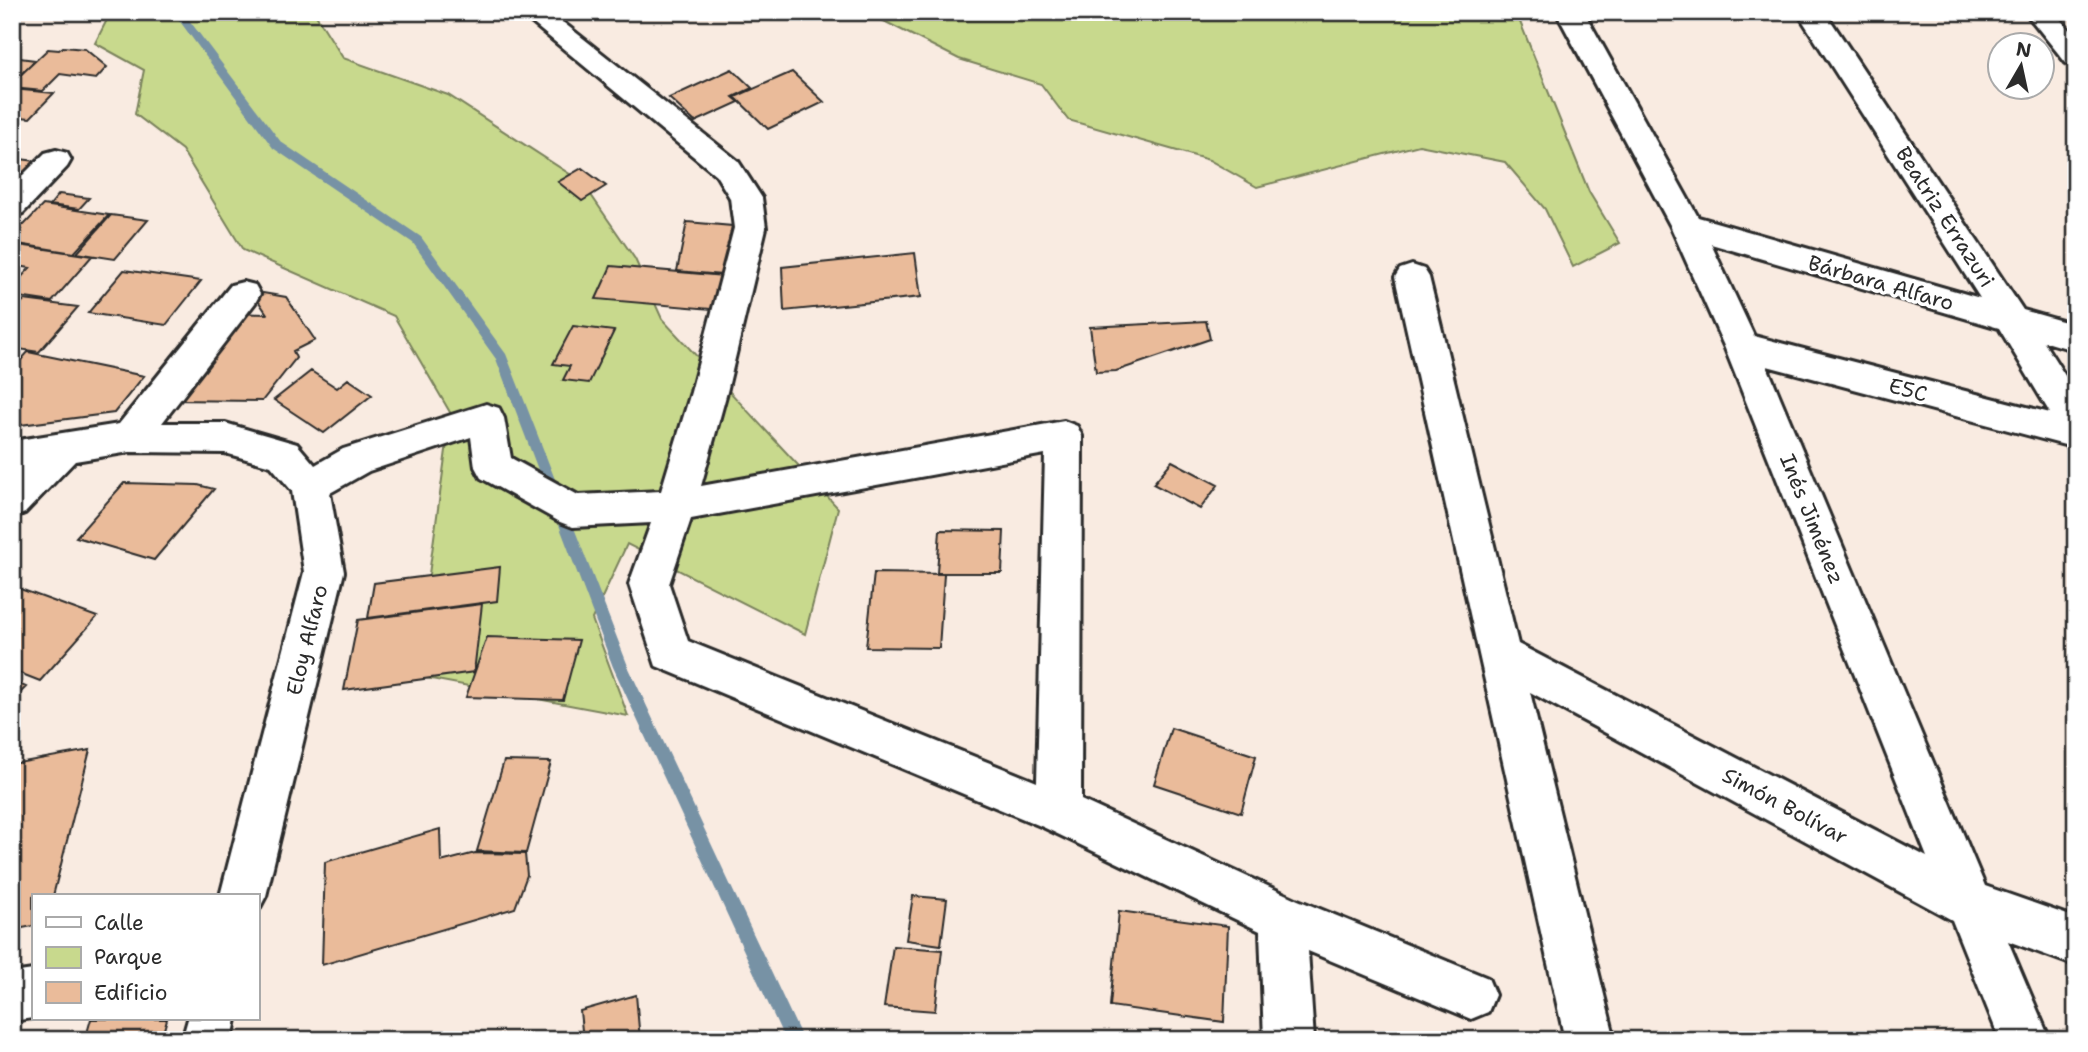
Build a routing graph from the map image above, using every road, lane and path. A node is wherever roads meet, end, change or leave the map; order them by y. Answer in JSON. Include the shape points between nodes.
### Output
{"nodes":[{"id":1,"x":533,"y":12,"type":"edge"},
{"id":2,"x":1570,"y":12,"type":"edge"},
{"id":3,"x":1811,"y":12,"type":"edge"},
{"id":4,"x":2042,"y":15,"type":"edge"},
{"id":5,"x":2076,"y":24,"type":"edge"},
{"id":6,"x":2076,"y":57,"type":"edge"},
{"id":7,"x":57,"y":160,"type":"dead end"},
{"id":8,"x":12,"y":205,"type":"edge"},
{"id":9,"x":1686,"y":225,"type":"junction"},
{"id":10,"x":1412,"y":277,"type":"dead end"},
{"id":11,"x":243,"y":294,"type":"dead end"},
{"id":12,"x":2013,"y":322,"type":"junction"},
{"id":13,"x":2076,"y":338,"type":"edge"},
{"id":14,"x":1741,"y":346,"type":"junction"},
{"id":15,"x":2076,"y":424,"type":"edge"},
{"id":16,"x":2076,"y":434,"type":"edge"},
{"id":17,"x":130,"y":436,"type":"junction"},
{"id":18,"x":64,"y":448,"type":"junction"},
{"id":19,"x":12,"y":456,"type":"edge"},
{"id":20,"x":310,"y":486,"type":"junction"},
{"id":21,"x":12,"y":502,"type":"edge"},
{"id":22,"x":676,"y":506,"type":"junction"},
{"id":23,"x":1502,"y":656,"type":"junction"},
{"id":24,"x":1059,"y":812,"type":"junction"},
{"id":25,"x":244,"y":894,"type":"edge"},
{"id":26,"x":1968,"y":903,"type":"junction"},
{"id":27,"x":1283,"y":917,"type":"junction"},
{"id":28,"x":2076,"y":942,"type":"edge"},
{"id":29,"x":32,"y":994,"type":"edge"},
{"id":30,"x":1471,"y":995,"type":"dead end"},
{"id":31,"x":12,"y":997,"type":"edge"},
{"id":32,"x":212,"y":1020,"type":"edge"},
{"id":33,"x":207,"y":1040,"type":"edge"},
{"id":34,"x":1289,"y":1040,"type":"edge"},
{"id":35,"x":1590,"y":1040,"type":"edge"},
{"id":36,"x":2025,"y":1040,"type":"edge"}],
"edges":[{"from":1,"to":22,"type":"street","via":[[727,168],[746,198],[750,228]]},
{"from":2,"to":9,"type":"street","name":"Inés Jiménez"},
{"from":3,"to":12,"type":"street","name":"Beatriz Errazuri"},
{"from":4,"to":5,"type":"street"},
{"from":4,"to":6,"type":"street"},
{"from":7,"to":8,"type":"street"},
{"from":9,"to":12,"type":"street","name":"Bárbara Alfaro"},
{"from":9,"to":14,"type":"street","name":"Inés Jiménez"},
{"from":10,"to":23,"type":"street"},
{"from":11,"to":17,"type":"street"},
{"from":12,"to":13,"type":"street","name":"Bárbara Alfaro"},
{"from":12,"to":15,"type":"street","name":"Beatriz Errazuri"},
{"from":14,"to":16,"type":"street","name":"E5C"},
{"from":14,"to":26,"type":"street","name":"Inés Jiménez"},
{"from":17,"to":18,"type":"street"},
{"from":17,"to":20,"type":"street","via":[[225,438],[284,455]]},
{"from":18,"to":19,"type":"street"},
{"from":18,"to":21,"type":"street"},
{"from":20,"to":22,"type":"street","via":[[356,460],[486,418],[494,467],[573,511]]},
{"from":20,"to":25,"type":"street","name":"Eloy Alfaro","via":[[324,572]]},
{"from":22,"to":24,"type":"street","via":[[649,584],[671,653]]},
{"from":22,"to":24,"type":"street","via":[[1064,436]]},
{"from":23,"to":26,"type":"street","name":"Simón Bolívar"},
{"from":23,"to":35,"type":"street"},
{"from":24,"to":27,"type":"street"},
{"from":26,"to":28,"type":"street","name":"Simón Bolívar"},
{"from":26,"to":36,"type":"street","name":"Inés Jiménez"},
{"from":27,"to":30,"type":"street"},
{"from":27,"to":34,"type":"street"},
{"from":29,"to":31,"type":"street"},
{"from":32,"to":33,"type":"street"}]}
